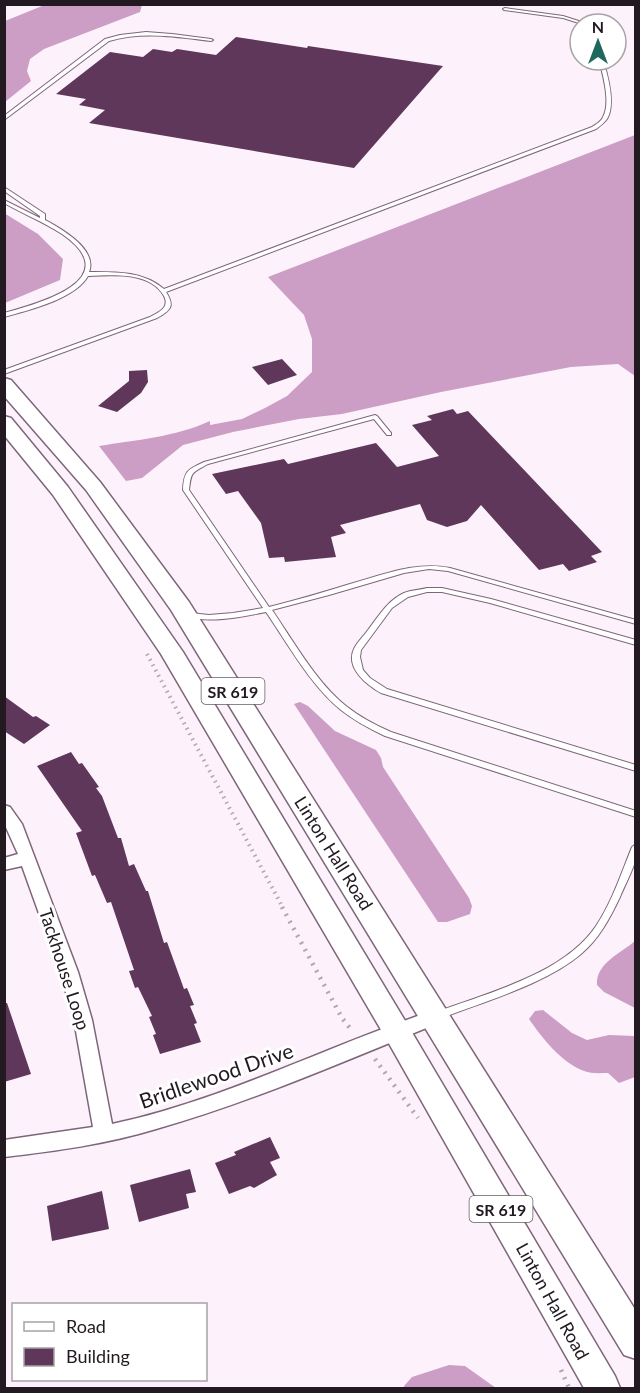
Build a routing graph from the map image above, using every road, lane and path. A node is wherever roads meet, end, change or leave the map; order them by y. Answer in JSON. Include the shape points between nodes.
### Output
{"nodes":[{"id":1,"x":505,"y":9,"type":"dead end"},
{"id":2,"x":568,"y":19,"type":"edge"},
{"id":3,"x":211,"y":40,"type":"dead end"},
{"id":4,"x":605,"y":72,"type":"edge"},
{"id":5,"x":4,"y":119,"type":"edge"},
{"id":6,"x":4,"y":188,"type":"edge"},
{"id":7,"x":4,"y":201,"type":"edge"},
{"id":8,"x":43,"y":220,"type":"junction"},
{"id":9,"x":87,"y":274,"type":"junction"},
{"id":10,"x":163,"y":291,"type":"junction"},
{"id":11,"x":4,"y":315,"type":"edge"},
{"id":12,"x":4,"y":372,"type":"edge"},
{"id":13,"x":4,"y":384,"type":"edge"},
{"id":14,"x":4,"y":422,"type":"edge"},
{"id":15,"x":389,"y":434,"type":"dead end"},
{"id":16,"x":266,"y":609,"type":"junction"},
{"id":17,"x":185,"y":614,"type":"junction"},
{"id":18,"x":636,"y":622,"type":"edge"},
{"id":19,"x":636,"y":643,"type":"edge"},
{"id":20,"x":144,"y":647,"type":"dead end"},
{"id":21,"x":636,"y":768,"type":"edge"},
{"id":22,"x":4,"y":811,"type":"edge"},
{"id":23,"x":636,"y":814,"type":"edge"},
{"id":24,"x":636,"y":847,"type":"edge"},
{"id":25,"x":28,"y":858,"type":"junction"},
{"id":26,"x":4,"y":864,"type":"edge"},
{"id":27,"x":435,"y":1017,"type":"junction"},
{"id":28,"x":342,"y":1018,"type":"dead end"},
{"id":29,"x":397,"y":1032,"type":"junction"},
{"id":30,"x":104,"y":1134,"type":"junction"},
{"id":31,"x":4,"y":1149,"type":"edge"},
{"id":32,"x":636,"y":1343,"type":"edge"},
{"id":33,"x":603,"y":1389,"type":"edge"}],
"edges":[{"from":1,"to":2,"type":"lane"},
{"from":3,"to":5,"type":"lane","via":[[152,33],[107,40]]},
{"from":4,"to":10,"type":"lane","via":[[607,113],[594,128]]},
{"from":6,"to":8,"type":"lane","via":[[43,214]]},
{"from":7,"to":8,"type":"lane"},
{"from":8,"to":9,"type":"lane","via":[[86,253]]},
{"from":9,"to":10,"type":"lane","via":[[143,278]]},
{"from":9,"to":11,"type":"lane","via":[[63,296]]},
{"from":10,"to":12,"type":"lane","via":[[169,303],[160,314]]},
{"from":13,"to":17,"type":"main road","name":"Linton Hall Road","number":"SR 619","via":[[93,486]]},
{"from":14,"to":29,"type":"main road","name":"Linton Hall Road","number":"SR 619","via":[[61,491],[159,633]]},
{"from":15,"to":16,"type":"lane","via":[[375,417],[221,457],[198,466],[187,476],[186,490],[191,500]]},
{"from":16,"to":17,"type":"lane","via":[[207,620]]},
{"from":16,"to":18,"type":"lane","via":[[429,567],[464,573]]},
{"from":16,"to":23,"type":"lane","via":[[319,684],[357,720],[388,734]]},
{"from":17,"to":27,"type":"main road","name":"Linton Hall Road","number":"SR 619"},
{"from":19,"to":21,"type":"lane","via":[[491,601],[427,590],[406,595],[390,606],[356,656],[364,677],[384,691]]},
{"from":20,"to":28,"type":"path"},
{"from":22,"to":25,"type":"street","name":"Tackhouse Loop"},
{"from":24,"to":27,"type":"lane","via":[[607,913],[592,939],[574,956]]},
{"from":25,"to":26,"type":"street"},
{"from":25,"to":30,"type":"street","name":"Tackhouse Loop","via":[[83,1020]]},
{"from":27,"to":29,"type":"street","name":"Bridlewood Drive"},
{"from":27,"to":32,"type":"main road","name":"Linton Hall Road","number":"SR 619"},
{"from":29,"to":30,"type":"street","name":"Bridlewood Drive","via":[[205,1106]]},
{"from":29,"to":33,"type":"main road","name":"Linton Hall Road","number":"SR 619"},
{"from":30,"to":31,"type":"street","name":"Bridlewood Drive"}]}
